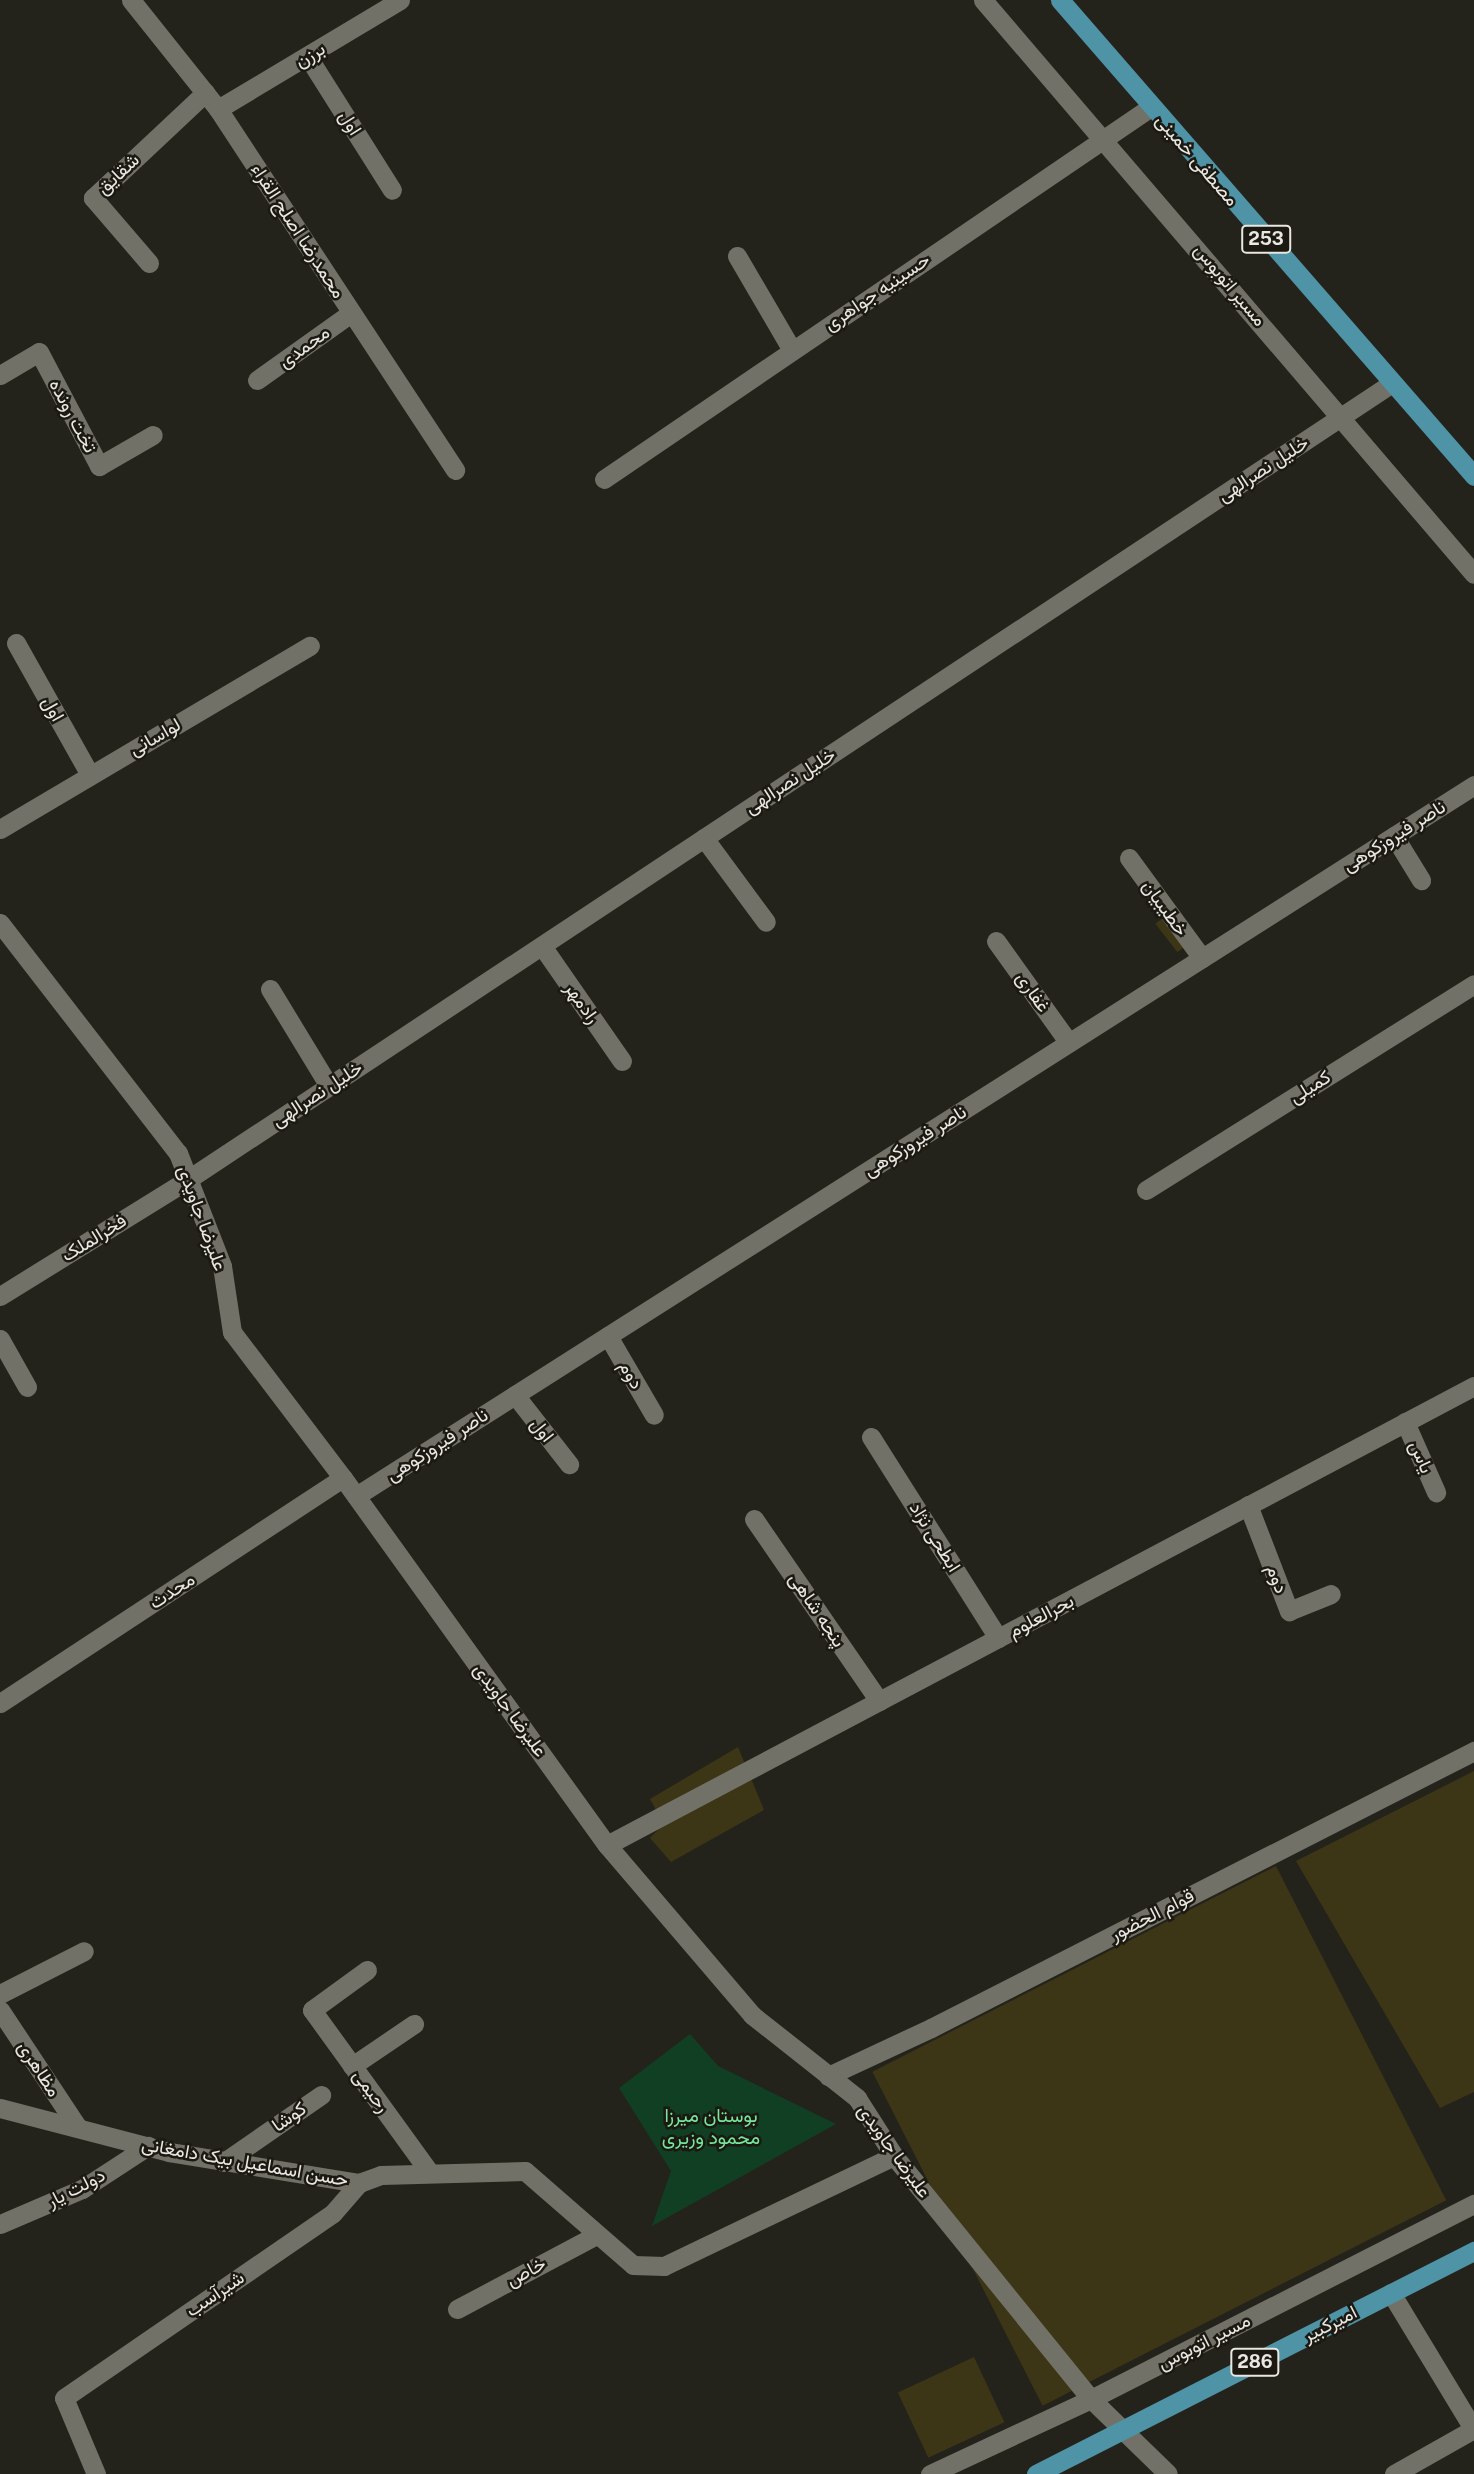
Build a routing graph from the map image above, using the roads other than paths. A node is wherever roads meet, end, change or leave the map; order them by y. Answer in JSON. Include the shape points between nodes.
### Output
{"nodes":[{"id":1,"x":131,"y":0,"type":"edge"},
{"id":2,"x":400,"y":0,"type":"edge"},
{"id":3,"x":982,"y":0,"type":"edge"},
{"id":4,"x":1060,"y":0,"type":"edge"},
{"id":5,"x":308,"y":57,"type":"junction"},
{"id":6,"x":205,"y":93,"type":"junction"},
{"id":7,"x":1151,"y":107,"type":"junction"},
{"id":8,"x":218,"y":109,"type":"junction"},
{"id":9,"x":1104,"y":138,"type":"junction"},
{"id":10,"x":392,"y":190,"type":"dead end"},
{"id":11,"x":737,"y":256,"type":"dead end"},
{"id":12,"x":149,"y":262,"type":"dead end"},
{"id":13,"x":351,"y":313,"type":"junction"},
{"id":14,"x":792,"y":350,"type":"junction"},
{"id":15,"x":0,"y":375,"type":"edge"},
{"id":16,"x":257,"y":380,"type":"dead end"},
{"id":17,"x":1392,"y":383,"type":"junction"},
{"id":18,"x":1342,"y":416,"type":"junction"},
{"id":19,"x":153,"y":435,"type":"dead end"},
{"id":20,"x":455,"y":470,"type":"dead end"},
{"id":21,"x":1474,"y":476,"type":"edge"},
{"id":22,"x":604,"y":479,"type":"dead end"},
{"id":23,"x":1474,"y":573,"type":"edge"},
{"id":24,"x":16,"y":643,"type":"dead end"},
{"id":25,"x":310,"y":646,"type":"dead end"},
{"id":26,"x":90,"y":775,"type":"junction"},
{"id":27,"x":1474,"y":785,"type":"edge"},
{"id":28,"x":0,"y":829,"type":"edge"},
{"id":29,"x":1394,"y":836,"type":"junction"},
{"id":30,"x":704,"y":838,"type":"junction"},
{"id":31,"x":1129,"y":858,"type":"dead end"},
{"id":32,"x":1421,"y":880,"type":"dead end"},
{"id":33,"x":766,"y":922,"type":"dead end"},
{"id":34,"x":0,"y":923,"type":"edge"},
{"id":35,"x":996,"y":941,"type":"dead end"},
{"id":36,"x":542,"y":946,"type":"junction"},
{"id":37,"x":1202,"y":958,"type":"junction"},
{"id":38,"x":1474,"y":984,"type":"edge"},
{"id":39,"x":270,"y":989,"type":"dead end"},
{"id":40,"x":1069,"y":1043,"type":"junction"},
{"id":41,"x":621,"y":1061,"type":"dead end"},
{"id":42,"x":329,"y":1086,"type":"junction"},
{"id":43,"x":187,"y":1180,"type":"junction"},
{"id":44,"x":1146,"y":1190,"type":"dead end"},
{"id":45,"x":0,"y":1296,"type":"edge"},
{"id":46,"x":608,"y":1336,"type":"junction"},
{"id":47,"x":0,"y":1339,"type":"edge"},
{"id":48,"x":1474,"y":1386,"type":"edge"},
{"id":49,"x":27,"y":1387,"type":"dead end"},
{"id":50,"x":515,"y":1395,"type":"junction"},
{"id":51,"x":654,"y":1415,"type":"dead end"},
{"id":52,"x":1405,"y":1422,"type":"junction"},
{"id":53,"x":871,"y":1437,"type":"dead end"},
{"id":54,"x":569,"y":1465,"type":"dead end"},
{"id":55,"x":344,"y":1478,"type":"junction"},
{"id":56,"x":1436,"y":1492,"type":"dead end"},
{"id":57,"x":356,"y":1496,"type":"junction"},
{"id":58,"x":1248,"y":1506,"type":"junction"},
{"id":59,"x":754,"y":1519,"type":"dead end"},
{"id":60,"x":1331,"y":1594,"type":"dead end"},
{"id":61,"x":998,"y":1638,"type":"junction"},
{"id":62,"x":879,"y":1701,"type":"junction"},
{"id":63,"x":0,"y":1703,"type":"edge"},
{"id":64,"x":1474,"y":1751,"type":"edge"},
{"id":65,"x":607,"y":1845,"type":"junction"},
{"id":66,"x":84,"y":1951,"type":"dead end"},
{"id":67,"x":367,"y":1970,"type":"dead end"},
{"id":68,"x":0,"y":1994,"type":"edge"},
{"id":69,"x":0,"y":2010,"type":"edge"},
{"id":70,"x":414,"y":2024,"type":"dead end"},
{"id":71,"x":352,"y":2066,"type":"junction"},
{"id":72,"x":828,"y":2076,"type":"junction"},
{"id":73,"x":320,"y":2095,"type":"dead end"},
{"id":74,"x":0,"y":2108,"type":"edge"},
{"id":75,"x":78,"y":2128,"type":"junction"},
{"id":76,"x":148,"y":2146,"type":"junction"},
{"id":77,"x":894,"y":2156,"type":"junction"},
{"id":78,"x":223,"y":2162,"type":"junction"},
{"id":79,"x":430,"y":2173,"type":"junction"},
{"id":80,"x":359,"y":2183,"type":"junction"},
{"id":81,"x":1474,"y":2204,"type":"edge"},
{"id":82,"x":0,"y":2224,"type":"edge"},
{"id":83,"x":596,"y":2235,"type":"junction"},
{"id":84,"x":1474,"y":2251,"type":"edge"},
{"id":85,"x":1391,"y":2293,"type":"junction"},
{"id":86,"x":457,"y":2309,"type":"dead end"},
{"id":87,"x":1091,"y":2399,"type":"junction"},
{"id":88,"x":1474,"y":2429,"type":"edge"},
{"id":89,"x":1120,"y":2431,"type":"junction"},
{"id":90,"x":96,"y":2474,"type":"edge"},
{"id":91,"x":930,"y":2474,"type":"edge"},
{"id":92,"x":1036,"y":2474,"type":"edge"},
{"id":93,"x":1168,"y":2474,"type":"edge"},
{"id":94,"x":1394,"y":2474,"type":"edge"}],
"edges":[{"from":1,"to":6,"type":"street","name":"محمدرضا اصلح القراء"},
{"from":2,"to":5,"type":"street","name":"برزن"},
{"from":3,"to":9,"type":"street","name":"مسیر اتوبوس"},
{"from":4,"to":7,"type":"main road","name":"مصطفی خمینی","number":"253"},
{"from":5,"to":8,"type":"street","name":"برزن"},
{"from":5,"to":10,"type":"street","name":"اول"},
{"from":6,"to":8,"type":"street","name":"محمدرضا اصلح القراء"},
{"from":6,"to":12,"type":"street","name":"شقایق","via":[[93,198]]},
{"from":7,"to":9,"type":"street","name":"حسینیه جواهری"},
{"from":7,"to":17,"type":"main road","name":"مصطفی خمینی","number":"253"},
{"from":8,"to":13,"type":"street","name":"محمدرضا اصلح القراء"},
{"from":9,"to":14,"type":"street","name":"حسینیه جواهری"},
{"from":9,"to":18,"type":"street","name":"مسیر اتوبوس"},
{"from":11,"to":14,"type":"street"},
{"from":13,"to":16,"type":"street","name":"محمدی"},
{"from":13,"to":20,"type":"street","name":"محمدرضا اصلح القراء"},
{"from":14,"to":22,"type":"street","name":"حسینیه جواهری"},
{"from":15,"to":19,"type":"street","name":"تخت رونده","via":[[39,352],[99,466]]},
{"from":17,"to":18,"type":"street","name":"خلیل نصرالهی"},
{"from":17,"to":21,"type":"main road","name":"مصطفی خمینی","number":"253"},
{"from":18,"to":23,"type":"street","name":"مسیر اتوبوس"},
{"from":18,"to":30,"type":"street","name":"خلیل نصرالهی"},
{"from":24,"to":26,"type":"street","name":"اول"},
{"from":25,"to":26,"type":"street","name":"لواسانی"},
{"from":26,"to":28,"type":"street","name":"لواسانی"},
{"from":27,"to":29,"type":"street","name":"ناصر فیروزکوهی"},
{"from":29,"to":32,"type":"street"},
{"from":29,"to":37,"type":"street","name":"ناصر فیروزکوهی"},
{"from":30,"to":33,"type":"street"},
{"from":30,"to":36,"type":"street","name":"خلیل نصرالهی"},
{"from":31,"to":37,"type":"street","name":"خطیبیان"},
{"from":34,"to":43,"type":"street","name":"علیرضا جاویدی","via":[[163,1128]]},
{"from":35,"to":40,"type":"street","name":"غفاری"},
{"from":36,"to":41,"type":"street","name":"رادمهر"},
{"from":36,"to":42,"type":"street","name":"خلیل نصرالهی"},
{"from":37,"to":40,"type":"street","name":"ناصر فیروزکوهی"},
{"from":38,"to":44,"type":"street","name":"کمیلی"},
{"from":39,"to":42,"type":"street"},
{"from":40,"to":46,"type":"street","name":"ناصر فیروزکوهی"},
{"from":42,"to":43,"type":"street","name":"خلیل نصرالهی"},
{"from":43,"to":45,"type":"street","name":"فخرالملک"},
{"from":43,"to":55,"type":"street","name":"علیرضا جاویدی","via":[[222,1266],[232,1332]]},
{"from":46,"to":50,"type":"street","name":"ناصر فیروزکوهی"},
{"from":46,"to":51,"type":"street","name":"دوم"},
{"from":47,"to":49,"type":"street"},
{"from":48,"to":52,"type":"street","name":"بحرالعلوم"},
{"from":50,"to":54,"type":"street","name":"اول"},
{"from":50,"to":57,"type":"street","name":"ناصر فیروزکوهی"},
{"from":52,"to":56,"type":"street","name":"یاس"},
{"from":52,"to":58,"type":"street","name":"بحرالعلوم"},
{"from":53,"to":61,"type":"street","name":"ابطحی نژاد"},
{"from":55,"to":57,"type":"street","name":"علیرضا جاویدی"},
{"from":55,"to":63,"type":"street","name":"محدث"},
{"from":57,"to":65,"type":"street","name":"علیرضا جاویدی"},
{"from":58,"to":60,"type":"street","name":"دوم","via":[[1289,1611]]},
{"from":58,"to":61,"type":"street","name":"بحرالعلوم"},
{"from":59,"to":62,"type":"street","name":"پنجه شاهی"},
{"from":61,"to":62,"type":"street","name":"بحرالعلوم"},
{"from":62,"to":65,"type":"street","name":"بحرالعلوم"},
{"from":64,"to":72,"type":"street","name":"قوام الحضور"},
{"from":65,"to":72,"type":"street","name":"علیرضا جاویدی","via":[[752,2015]]},
{"from":66,"to":68,"type":"street"},
{"from":67,"to":71,"type":"street","name":"رحیمی","via":[[312,2010]]},
{"from":69,"to":75,"type":"street","name":"مظاهری"},
{"from":70,"to":71,"type":"street"},
{"from":71,"to":79,"type":"street","name":"رحیمی"},
{"from":72,"to":77,"type":"street","name":"علیرضا جاویدی","via":[[857,2098]]},
{"from":73,"to":78,"type":"street","name":"کوشا"},
{"from":74,"to":75,"type":"street","name":"حسن اسماعیل بیک دامغانی"},
{"from":75,"to":76,"type":"street","name":"حسن اسماعیل بیک دامغانی"},
{"from":76,"to":78,"type":"street","name":"حسن اسماعیل بیک دامغانی"},
{"from":76,"to":82,"type":"street","name":"دولت یار","via":[[82,2189]]},
{"from":77,"to":83,"type":"street","name":"حسن اسماعیل بیک دامغانی","via":[[664,2266],[633,2264]]},
{"from":77,"to":87,"type":"street","name":"علیرضا جاویدی"},
{"from":78,"to":80,"type":"street","name":"حسن اسماعیل بیک دامغانی"},
{"from":79,"to":80,"type":"street","name":"حسن اسماعیل بیک دامغانی","via":[[382,2175]]},
{"from":79,"to":83,"type":"street","name":"حسن اسماعیل بیک دامغانی","via":[[525,2171]]},
{"from":80,"to":90,"type":"street","name":"شیرآسب","via":[[333,2213],[64,2398]]},
{"from":81,"to":87,"type":"street","name":"مسیر اتوبوس"},
{"from":83,"to":86,"type":"street","name":"خاص"},
{"from":84,"to":85,"type":"main road","name":"امیرکبیر","number":"286"},
{"from":85,"to":88,"type":"street"},
{"from":85,"to":89,"type":"main road","name":"امیرکبیر","number":"286"},
{"from":87,"to":89,"type":"street","name":"علیرضا جاویدی"},
{"from":87,"to":91,"type":"street","name":"مسیر اتوبوس"},
{"from":88,"to":94,"type":"street"},
{"from":89,"to":92,"type":"main road","name":"امیرکبیر","number":"286"},
{"from":89,"to":93,"type":"street","name":"علیرضا جاویدی"}]}
